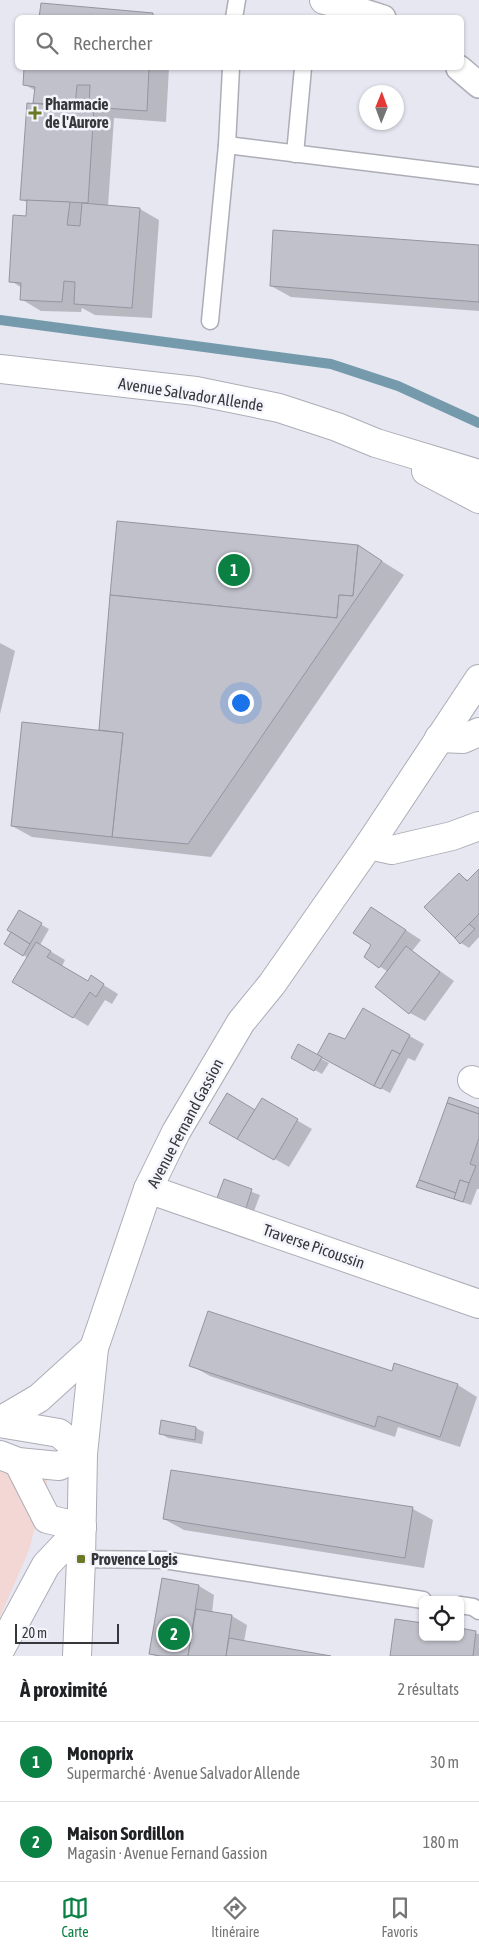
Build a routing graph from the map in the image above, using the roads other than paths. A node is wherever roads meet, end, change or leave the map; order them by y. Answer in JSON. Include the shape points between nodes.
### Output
{"nodes":[{"id":1,"x":237,"y":0,"type":"edge"},
{"id":2,"x":330,"y":2,"type":"edge"},
{"id":3,"x":234,"y":15,"type":"edge"},
{"id":4,"x":373,"y":15,"type":"edge"},
{"id":5,"x":231,"y":70,"type":"edge"},
{"id":6,"x":303,"y":70,"type":"edge"},
{"id":7,"x":461,"y":70,"type":"edge"},
{"id":8,"x":479,"y":84,"type":"edge"},
{"id":9,"x":227,"y":146,"type":"junction"},
{"id":10,"x":295,"y":154,"type":"junction"},
{"id":11,"x":479,"y":176,"type":"edge"},
{"id":12,"x":210,"y":321,"type":"dead end"},
{"id":13,"x":0,"y":369,"type":"edge"},
{"id":14,"x":376,"y":443,"type":"junction"},
{"id":15,"x":479,"y":474,"type":"edge"},
{"id":16,"x":479,"y":500,"type":"edge"},
{"id":17,"x":479,"y":680,"type":"edge"},
{"id":18,"x":479,"y":732,"type":"edge"},
{"id":19,"x":439,"y":738,"type":"junction"},
{"id":20,"x":479,"y":826,"type":"edge"},
{"id":21,"x":368,"y":845,"type":"junction"},
{"id":22,"x":148,"y":1189,"type":"junction"},
{"id":23,"x":479,"y":1304,"type":"edge"},
{"id":24,"x":94,"y":1348,"type":"junction"},
{"id":25,"x":0,"y":1422,"type":"edge"},
{"id":26,"x":83,"y":1454,"type":"junction"},
{"id":27,"x":9,"y":1458,"type":"edge"},
{"id":28,"x":82,"y":1527,"type":"junction"},
{"id":29,"x":81,"y":1559,"type":"junction"},
{"id":30,"x":419,"y":1599,"type":"edge"},
{"id":31,"x":464,"y":1606,"type":"edge"},
{"id":32,"x":479,"y":1611,"type":"edge"},
{"id":33,"x":0,"y":1650,"type":"edge"},
{"id":34,"x":77,"y":1656,"type":"edge"}],
"edges":[{"from":1,"to":3,"type":"lane"},
{"from":2,"to":4,"type":"street"},
{"from":5,"to":9,"type":"lane"},
{"from":6,"to":10,"type":"lane"},
{"from":7,"to":8,"type":"street"},
{"from":9,"to":10,"type":"lane"},
{"from":9,"to":12,"type":"lane"},
{"from":10,"to":11,"type":"lane"},
{"from":13,"to":14,"type":"street","name":"Avenue Salvador Allende","via":[[196,391],[279,408]]},
{"from":14,"to":15,"type":"street","name":"Avenue Salvador Allende"},
{"from":14,"to":16,"type":"street","name":"Avenue Salvador Allende"},
{"from":17,"to":19,"type":"street","name":"Avenue Fernand Gassion"},
{"from":18,"to":19,"type":"street","via":[[463,739]]},
{"from":19,"to":21,"type":"street","name":"Avenue Fernand Gassion"},
{"from":20,"to":21,"type":"street","via":[[392,850]]},
{"from":21,"to":22,"type":"street","name":"Avenue Fernand Gassion","via":[[272,984],[241,1022],[176,1132]]},
{"from":22,"to":23,"type":"street","name":"Traverse Picoussin"},
{"from":22,"to":24,"type":"street","name":"Avenue Fernand Gassion"},
{"from":24,"to":25,"type":"street","via":[[39,1398]]},
{"from":24,"to":26,"type":"street","name":"Avenue Fernand Gassion"},
{"from":25,"to":26,"type":"street","via":[[60,1433]]},
{"from":26,"to":27,"type":"street","via":[[59,1466]]},
{"from":26,"to":28,"type":"street","name":"Avenue Fernand Gassion"},
{"from":27,"to":28,"type":"street","via":[[46,1520]]},
{"from":28,"to":29,"type":"street","name":"Avenue Fernand Gassion"},
{"from":28,"to":33,"type":"street","via":[[46,1565]]},
{"from":29,"to":30,"type":"lane","via":[[164,1560]]},
{"from":29,"to":34,"type":"street","name":"Avenue Fernand Gassion"},
{"from":31,"to":32,"type":"lane"}]}
